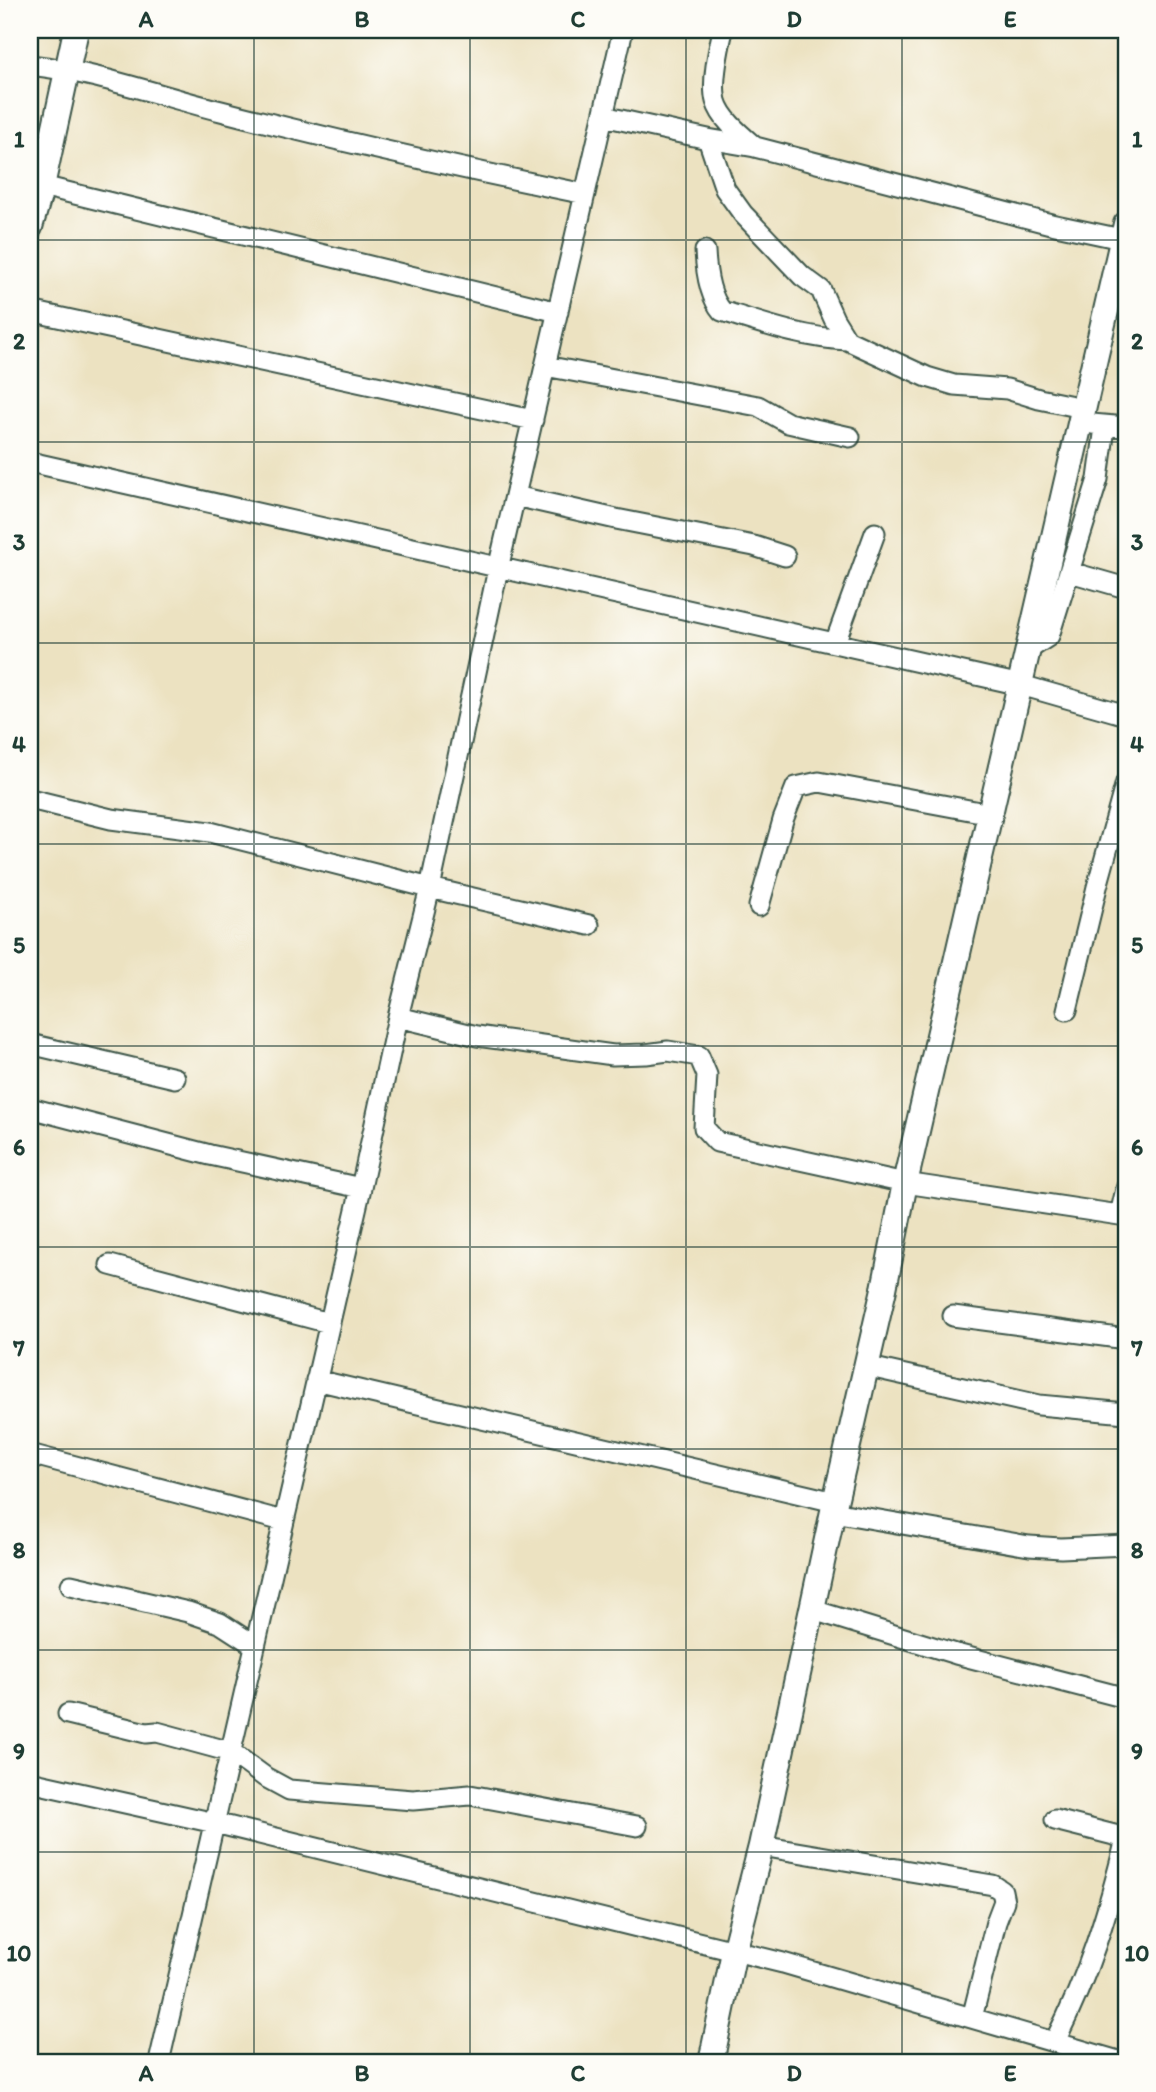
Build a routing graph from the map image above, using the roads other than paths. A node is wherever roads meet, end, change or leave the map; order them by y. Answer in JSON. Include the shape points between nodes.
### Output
{"nodes":[{"id":1,"x":76,"y":30,"type":"edge"},
{"id":2,"x":623,"y":30,"type":"edge"},
{"id":3,"x":723,"y":30,"type":"edge"},
{"id":4,"x":30,"y":65,"type":"edge"},
{"id":5,"x":69,"y":69,"type":"junction"},
{"id":6,"x":603,"y":116,"type":"junction"},
{"id":7,"x":708,"y":139,"type":"junction"},
{"id":8,"x":755,"y":147,"type":"junction"},
{"id":9,"x":42,"y":186,"type":"junction"},
{"id":10,"x":584,"y":194,"type":"junction"},
{"id":11,"x":31,"y":221,"type":"edge"},
{"id":12,"x":1125,"y":235,"type":"edge"},
{"id":13,"x":705,"y":251,"type":"dead end"},
{"id":14,"x":30,"y":311,"type":"edge"},
{"id":15,"x":558,"y":312,"type":"junction"},
{"id":16,"x":847,"y":340,"type":"junction"},
{"id":17,"x":545,"y":366,"type":"junction"},
{"id":18,"x":1081,"y":415,"type":"junction"},
{"id":19,"x":533,"y":420,"type":"junction"},
{"id":20,"x":1105,"y":427,"type":"junction"},
{"id":21,"x":1126,"y":427,"type":"edge"},
{"id":22,"x":850,"y":438,"type":"dead end"},
{"id":23,"x":30,"y":462,"type":"edge"},
{"id":24,"x":515,"y":496,"type":"junction"},
{"id":25,"x":876,"y":533,"type":"dead end"},
{"id":26,"x":785,"y":556,"type":"dead end"},
{"id":27,"x":498,"y":569,"type":"junction"},
{"id":28,"x":1070,"y":572,"type":"junction"},
{"id":29,"x":1126,"y":588,"type":"edge"},
{"id":30,"x":835,"y":643,"type":"junction"},
{"id":31,"x":1029,"y":649,"type":"junction"},
{"id":32,"x":1021,"y":685,"type":"junction"},
{"id":33,"x":1126,"y":715,"type":"edge"},
{"id":34,"x":1126,"y":782,"type":"edge"},
{"id":35,"x":30,"y":799,"type":"edge"},
{"id":36,"x":991,"y":814,"type":"junction"},
{"id":37,"x":430,"y":888,"type":"junction"},
{"id":38,"x":759,"y":906,"type":"dead end"},
{"id":39,"x":589,"y":925,"type":"dead end"},
{"id":40,"x":1067,"y":1010,"type":"dead end"},
{"id":41,"x":398,"y":1017,"type":"junction"},
{"id":42,"x":30,"y":1044,"type":"edge"},
{"id":43,"x":175,"y":1078,"type":"dead end"},
{"id":44,"x":30,"y":1108,"type":"edge"},
{"id":45,"x":905,"y":1183,"type":"junction"},
{"id":46,"x":361,"y":1188,"type":"junction"},
{"id":47,"x":1126,"y":1189,"type":"edge"},
{"id":48,"x":1123,"y":1216,"type":"edge"},
{"id":49,"x":110,"y":1265,"type":"dead end"},
{"id":50,"x":953,"y":1316,"type":"dead end"},
{"id":51,"x":329,"y":1323,"type":"junction"},
{"id":52,"x":1126,"y":1339,"type":"edge"},
{"id":53,"x":865,"y":1366,"type":"junction"},
{"id":54,"x":316,"y":1380,"type":"junction"},
{"id":55,"x":1126,"y":1413,"type":"edge"},
{"id":56,"x":30,"y":1454,"type":"edge"},
{"id":57,"x":834,"y":1507,"type":"junction"},
{"id":58,"x":283,"y":1521,"type":"junction"},
{"id":59,"x":1125,"y":1546,"type":"edge"},
{"id":60,"x":71,"y":1585,"type":"dead end"},
{"id":61,"x":813,"y":1610,"type":"junction"},
{"id":62,"x":254,"y":1645,"type":"junction"},
{"id":63,"x":1126,"y":1698,"type":"edge"},
{"id":64,"x":68,"y":1714,"type":"dead end"},
{"id":65,"x":231,"y":1752,"type":"junction"},
{"id":66,"x":30,"y":1782,"type":"edge"},
{"id":67,"x":1055,"y":1820,"type":"dead end"},
{"id":68,"x":215,"y":1823,"type":"junction"},
{"id":69,"x":638,"y":1826,"type":"dead end"},
{"id":70,"x":1126,"y":1839,"type":"edge"},
{"id":71,"x":761,"y":1846,"type":"junction"},
{"id":72,"x":734,"y":1952,"type":"junction"},
{"id":73,"x":972,"y":2018,"type":"junction"},
{"id":74,"x":1055,"y":2041,"type":"junction"},
{"id":75,"x":159,"y":2062,"type":"edge"},
{"id":76,"x":710,"y":2062,"type":"edge"},
{"id":77,"x":1122,"y":2062,"type":"edge"}],
"edges":[{"from":1,"to":5,"type":"street"},
{"from":2,"to":6,"type":"street"},
{"from":3,"to":8,"type":"street","via":[[716,63],[716,101],[730,124]]},
{"from":4,"to":5,"type":"street"},
{"from":5,"to":9,"type":"street"},
{"from":5,"to":10,"type":"street","via":[[221,111]]},
{"from":6,"to":7,"type":"street"},
{"from":6,"to":10,"type":"street"},
{"from":7,"to":8,"type":"street"},
{"from":7,"to":16,"type":"street","via":[[725,189],[743,214],[821,290]]},
{"from":8,"to":12,"type":"street","via":[[1051,224]]},
{"from":9,"to":11,"type":"street"},
{"from":9,"to":15,"type":"street"},
{"from":10,"to":15,"type":"street"},
{"from":12,"to":18,"type":"street"},
{"from":13,"to":16,"type":"street","via":[[715,303],[722,311],[789,332]]},
{"from":14,"to":19,"type":"street"},
{"from":15,"to":17,"type":"street"},
{"from":16,"to":18,"type":"street","via":[[927,377],[954,385],[1007,389]]},
{"from":17,"to":19,"type":"street"},
{"from":17,"to":22,"type":"street","via":[[758,406],[788,423]]},
{"from":18,"to":20,"type":"street"},
{"from":18,"to":31,"type":"street"},
{"from":19,"to":24,"type":"street"},
{"from":20,"to":21,"type":"street"},
{"from":20,"to":28,"type":"street","via":[[1098,480]]},
{"from":23,"to":27,"type":"street"},
{"from":24,"to":26,"type":"street"},
{"from":24,"to":27,"type":"street"},
{"from":25,"to":30,"type":"street"},
{"from":27,"to":30,"type":"street"},
{"from":27,"to":37,"type":"street"},
{"from":28,"to":29,"type":"street"},
{"from":28,"to":31,"type":"street","via":[[1049,636]]},
{"from":30,"to":32,"type":"street"},
{"from":31,"to":32,"type":"street"},
{"from":32,"to":33,"type":"street"},
{"from":32,"to":36,"type":"street"},
{"from":34,"to":40,"type":"street"},
{"from":35,"to":37,"type":"street","via":[[111,819],[210,832]]},
{"from":36,"to":38,"type":"street","via":[[818,782],[796,787]]},
{"from":36,"to":45,"type":"street"},
{"from":37,"to":39,"type":"street"},
{"from":37,"to":41,"type":"street"},
{"from":41,"to":45,"type":"street","via":[[477,1036],[612,1055],[668,1051],[699,1056],[707,1074],[704,1128],[717,1142]]},
{"from":41,"to":46,"type":"street"},
{"from":42,"to":43,"type":"street"},
{"from":44,"to":46,"type":"street","via":[[209,1155]]},
{"from":45,"to":48,"type":"street"},
{"from":45,"to":53,"type":"street"},
{"from":46,"to":51,"type":"street"},
{"from":47,"to":48,"type":"street"},
{"from":49,"to":51,"type":"street"},
{"from":50,"to":52,"type":"street"},
{"from":51,"to":54,"type":"street"},
{"from":53,"to":55,"type":"street","via":[[1039,1405]]},
{"from":53,"to":57,"type":"street"},
{"from":54,"to":57,"type":"street"},
{"from":54,"to":58,"type":"street"},
{"from":56,"to":58,"type":"street"},
{"from":57,"to":59,"type":"street","via":[[1029,1546]]},
{"from":57,"to":61,"type":"street"},
{"from":58,"to":62,"type":"street"},
{"from":60,"to":62,"type":"street","via":[[188,1612],[220,1623]]},
{"from":61,"to":63,"type":"street","via":[[956,1654]]},
{"from":61,"to":71,"type":"street"},
{"from":62,"to":65,"type":"street"},
{"from":64,"to":65,"type":"street"},
{"from":65,"to":68,"type":"street"},
{"from":65,"to":69,"type":"street","via":[[289,1790],[413,1800],[470,1795]]},
{"from":66,"to":68,"type":"street"},
{"from":67,"to":70,"type":"street"},
{"from":68,"to":72,"type":"street"},
{"from":68,"to":75,"type":"street"},
{"from":70,"to":74,"type":"street","via":[[1100,1938]]},
{"from":71,"to":72,"type":"street"},
{"from":71,"to":73,"type":"street","via":[[993,1885],[1002,1891],[1004,1901]]},
{"from":72,"to":73,"type":"street"},
{"from":72,"to":76,"type":"street"},
{"from":73,"to":74,"type":"street"},
{"from":74,"to":77,"type":"street"}]}
